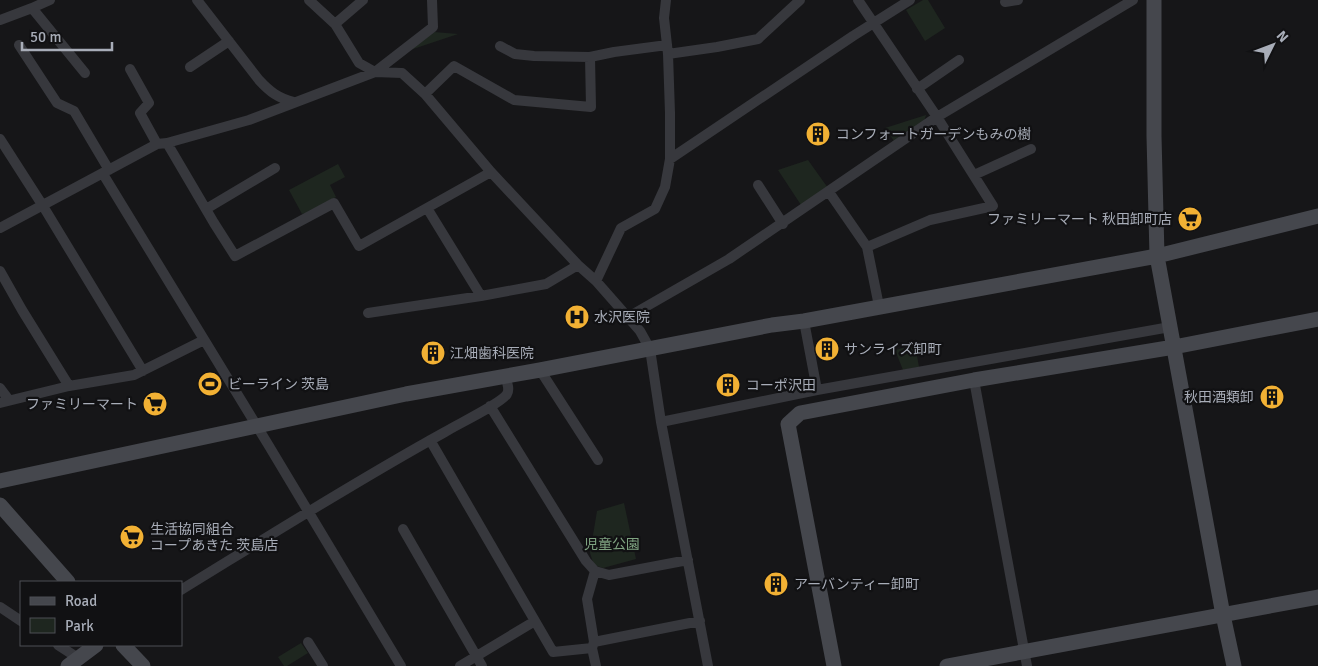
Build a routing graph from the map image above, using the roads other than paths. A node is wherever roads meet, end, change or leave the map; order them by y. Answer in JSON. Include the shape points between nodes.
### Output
{"nodes":[{"id":1,"x":50,"y":0,"type":"edge"},
{"id":2,"x":309,"y":0,"type":"edge"},
{"id":3,"x":363,"y":0,"type":"edge"},
{"id":4,"x":432,"y":0,"type":"edge"},
{"id":5,"x":666,"y":0,"type":"edge"},
{"id":6,"x":800,"y":0,"type":"edge"},
{"id":7,"x":858,"y":0,"type":"edge"},
{"id":8,"x":910,"y":0,"type":"edge"},
{"id":9,"x":1018,"y":0,"type":"edge"},
{"id":10,"x":1133,"y":0,"type":"edge"},
{"id":11,"x":1154,"y":0,"type":"edge"},
{"id":12,"x":199,"y":1,"type":"edge"},
{"id":13,"x":1005,"y":2,"type":"dead end"},
{"id":14,"x":32,"y":8,"type":"junction"},
{"id":15,"x":0,"y":20,"type":"edge"},
{"id":16,"x":334,"y":24,"type":"junction"},
{"id":17,"x":873,"y":24,"type":"junction"},
{"id":18,"x":229,"y":41,"type":"junction"},
{"id":19,"x":19,"y":45,"type":"dead end"},
{"id":20,"x":500,"y":46,"type":"dead end"},
{"id":21,"x":667,"y":50,"type":"junction"},
{"id":22,"x":590,"y":57,"type":"junction"},
{"id":23,"x":959,"y":60,"type":"dead end"},
{"id":24,"x":190,"y":67,"type":"dead end"},
{"id":25,"x":130,"y":69,"type":"dead end"},
{"id":26,"x":84,"y":72,"type":"dead end"},
{"id":27,"x":375,"y":72,"type":"junction"},
{"id":28,"x":917,"y":89,"type":"junction"},
{"id":29,"x":424,"y":94,"type":"junction"},
{"id":30,"x":294,"y":102,"type":"junction"},
{"id":31,"x":936,"y":118,"type":"junction"},
{"id":32,"x":0,"y":139,"type":"edge"},
{"id":33,"x":162,"y":143,"type":"junction"},
{"id":34,"x":1031,"y":148,"type":"dead end"},
{"id":35,"x":670,"y":159,"type":"junction"},
{"id":36,"x":275,"y":168,"type":"dead end"},
{"id":37,"x":106,"y":172,"type":"junction"},
{"id":38,"x":491,"y":172,"type":"junction"},
{"id":39,"x":974,"y":176,"type":"junction"},
{"id":40,"x":758,"y":185,"type":"dead end"},
{"id":41,"x":829,"y":192,"type":"junction"},
{"id":42,"x":43,"y":206,"type":"junction"},
{"id":43,"x":427,"y":208,"type":"junction"},
{"id":44,"x":206,"y":209,"type":"junction"},
{"id":45,"x":1318,"y":216,"type":"edge"},
{"id":46,"x":783,"y":224,"type":"junction"},
{"id":47,"x":0,"y":228,"type":"edge"},
{"id":48,"x":867,"y":247,"type":"junction"},
{"id":49,"x":1157,"y":256,"type":"junction"},
{"id":50,"x":578,"y":265,"type":"junction"},
{"id":51,"x":0,"y":271,"type":"edge"},
{"id":52,"x":596,"y":281,"type":"junction"},
{"id":53,"x":481,"y":296,"type":"junction"},
{"id":54,"x":879,"y":306,"type":"junction"},
{"id":55,"x":368,"y":313,"type":"dead end"},
{"id":56,"x":628,"y":317,"type":"junction"},
{"id":57,"x":1318,"y":319,"type":"edge"},
{"id":58,"x":804,"y":321,"type":"junction"},
{"id":59,"x":1170,"y":327,"type":"junction"},
{"id":60,"x":204,"y":340,"type":"junction"},
{"id":61,"x":1174,"y":347,"type":"junction"},
{"id":62,"x":650,"y":349,"type":"junction"},
{"id":63,"x":540,"y":370,"type":"junction"},
{"id":64,"x":143,"y":371,"type":"junction"},
{"id":65,"x":505,"y":376,"type":"junction"},
{"id":66,"x":974,"y":380,"type":"junction"},
{"id":67,"x":69,"y":386,"type":"junction"},
{"id":68,"x":0,"y":388,"type":"edge"},
{"id":69,"x":817,"y":390,"type":"junction"},
{"id":70,"x":4,"y":402,"type":"edge"},
{"id":71,"x":490,"y":406,"type":"junction"},
{"id":72,"x":661,"y":422,"type":"junction"},
{"id":73,"x":257,"y":425,"type":"junction"},
{"id":74,"x":430,"y":440,"type":"junction"},
{"id":75,"x":598,"y":460,"type":"dead end"},
{"id":76,"x":0,"y":481,"type":"edge"},
{"id":77,"x":0,"y":505,"type":"edge"},
{"id":78,"x":308,"y":512,"type":"junction"},
{"id":79,"x":403,"y":528,"type":"dead end"},
{"id":80,"x":688,"y":560,"type":"junction"},
{"id":81,"x":595,"y":571,"type":"junction"},
{"id":82,"x":67,"y":581,"type":"edge"},
{"id":83,"x":182,"y":589,"type":"edge"},
{"id":84,"x":1318,"y":597,"type":"edge"},
{"id":85,"x":0,"y":607,"type":"edge"},
{"id":86,"x":1223,"y":615,"type":"junction"},
{"id":87,"x":20,"y":620,"type":"edge"},
{"id":88,"x":535,"y":621,"type":"junction"},
{"id":89,"x":700,"y":621,"type":"junction"},
{"id":90,"x":308,"y":642,"type":"dead end"},
{"id":91,"x":593,"y":645,"type":"junction"},
{"id":92,"x":59,"y":646,"type":"edge"},
{"id":93,"x":95,"y":646,"type":"edge"},
{"id":94,"x":124,"y":646,"type":"edge"},
{"id":95,"x":477,"y":656,"type":"junction"},
{"id":96,"x":1026,"y":659,"type":"edge"},
{"id":97,"x":73,"y":662,"type":"edge"},
{"id":98,"x":143,"y":666,"type":"edge"},
{"id":99,"x":323,"y":666,"type":"edge"},
{"id":100,"x":401,"y":666,"type":"edge"},
{"id":101,"x":460,"y":666,"type":"edge"},
{"id":102,"x":482,"y":666,"type":"edge"},
{"id":103,"x":596,"y":666,"type":"edge"},
{"id":104,"x":708,"y":666,"type":"edge"},
{"id":105,"x":834,"y":666,"type":"edge"},
{"id":106,"x":947,"y":666,"type":"edge"},
{"id":107,"x":1234,"y":666,"type":"edge"}],
"edges":[{"from":1,"to":14,"type":"street"},
{"from":2,"to":16,"type":"street"},
{"from":3,"to":16,"type":"street"},
{"from":4,"to":27,"type":"street","via":[[433,27]]},
{"from":5,"to":21,"type":"street"},
{"from":6,"to":21,"type":"street","via":[[758,39],[717,48]]},
{"from":7,"to":17,"type":"street"},
{"from":8,"to":17,"type":"street"},
{"from":9,"to":13,"type":"street"},
{"from":10,"to":31,"type":"street"},
{"from":11,"to":49,"type":"street"},
{"from":12,"to":18,"type":"street"},
{"from":14,"to":15,"type":"street"},
{"from":14,"to":26,"type":"street"},
{"from":16,"to":27,"type":"street","via":[[359,63]]},
{"from":17,"to":28,"type":"street"},
{"from":17,"to":35,"type":"street"},
{"from":18,"to":24,"type":"street"},
{"from":18,"to":30,"type":"street","via":[[269,91]]},
{"from":19,"to":37,"type":"street","via":[[57,103],[74,111]]},
{"from":20,"to":22,"type":"street","via":[[515,54]]},
{"from":21,"to":22,"type":"street","via":[[614,52]]},
{"from":21,"to":35,"type":"street"},
{"from":22,"to":29,"type":"street","via":[[591,107],[514,100],[454,66]]},
{"from":23,"to":28,"type":"street"},
{"from":25,"to":33,"type":"street","via":[[149,103],[140,113]]},
{"from":27,"to":29,"type":"street","via":[[402,73]]},
{"from":27,"to":30,"type":"street"},
{"from":28,"to":31,"type":"street"},
{"from":29,"to":38,"type":"street"},
{"from":30,"to":33,"type":"street","via":[[249,120]]},
{"from":31,"to":39,"type":"street"},
{"from":31,"to":41,"type":"street"},
{"from":32,"to":42,"type":"street"},
{"from":33,"to":37,"type":"street"},
{"from":33,"to":44,"type":"street"},
{"from":34,"to":39,"type":"street"},
{"from":35,"to":52,"type":"street","via":[[665,187],[655,209],[621,228]]},
{"from":36,"to":44,"type":"street"},
{"from":37,"to":42,"type":"street"},
{"from":37,"to":60,"type":"street"},
{"from":38,"to":43,"type":"street"},
{"from":38,"to":50,"type":"street"},
{"from":39,"to":48,"type":"street","via":[[993,206],[930,220]]},
{"from":40,"to":46,"type":"street"},
{"from":41,"to":46,"type":"street"},
{"from":41,"to":48,"type":"street"},
{"from":42,"to":47,"type":"street"},
{"from":42,"to":64,"type":"street"},
{"from":43,"to":44,"type":"street","via":[[359,246],[334,203],[235,256]]},
{"from":43,"to":53,"type":"street"},
{"from":45,"to":49,"type":"street"},
{"from":46,"to":56,"type":"street","via":[[729,260]]},
{"from":48,"to":54,"type":"street"},
{"from":49,"to":54,"type":"street"},
{"from":49,"to":59,"type":"street"},
{"from":50,"to":52,"type":"street"},
{"from":50,"to":53,"type":"street","via":[[546,284]]},
{"from":51,"to":67,"type":"street"},
{"from":52,"to":56,"type":"street"},
{"from":53,"to":55,"type":"street"},
{"from":54,"to":58,"type":"street"},
{"from":56,"to":62,"type":"street"},
{"from":57,"to":61,"type":"street"},
{"from":58,"to":62,"type":"street"},
{"from":58,"to":69,"type":"street"},
{"from":59,"to":61,"type":"street"},
{"from":59,"to":69,"type":"street"},
{"from":60,"to":64,"type":"street"},
{"from":60,"to":73,"type":"street"},
{"from":61,"to":66,"type":"street"},
{"from":61,"to":86,"type":"street"},
{"from":62,"to":63,"type":"street"},
{"from":62,"to":72,"type":"street"},
{"from":63,"to":65,"type":"street"},
{"from":63,"to":75,"type":"street"},
{"from":64,"to":67,"type":"street"},
{"from":65,"to":71,"type":"street","via":[[509,389],[506,395]]},
{"from":65,"to":73,"type":"street"},
{"from":66,"to":96,"type":"street"},
{"from":66,"to":105,"type":"street","via":[[800,413],[788,424]]},
{"from":67,"to":70,"type":"street"},
{"from":68,"to":70,"type":"street"},
{"from":69,"to":72,"type":"street"},
{"from":71,"to":74,"type":"street"},
{"from":71,"to":81,"type":"street"},
{"from":72,"to":80,"type":"street"},
{"from":73,"to":76,"type":"street"},
{"from":73,"to":78,"type":"street"},
{"from":74,"to":78,"type":"street"},
{"from":74,"to":88,"type":"street"},
{"from":77,"to":82,"type":"street"},
{"from":78,"to":83,"type":"street"},
{"from":78,"to":100,"type":"street"},
{"from":79,"to":95,"type":"street"},
{"from":80,"to":81,"type":"street","via":[[609,575]]},
{"from":80,"to":89,"type":"street"},
{"from":81,"to":91,"type":"street","via":[[587,599]]},
{"from":84,"to":86,"type":"street"},
{"from":85,"to":87,"type":"street"},
{"from":86,"to":96,"type":"street"},
{"from":86,"to":107,"type":"street"},
{"from":88,"to":91,"type":"street","via":[[553,652]]},
{"from":88,"to":95,"type":"street"},
{"from":89,"to":91,"type":"street"},
{"from":89,"to":104,"type":"street"},
{"from":90,"to":99,"type":"street"},
{"from":91,"to":103,"type":"street"},
{"from":92,"to":97,"type":"street"},
{"from":93,"to":97,"type":"street"},
{"from":94,"to":98,"type":"street"},
{"from":95,"to":101,"type":"street"},
{"from":95,"to":102,"type":"street"},
{"from":96,"to":106,"type":"street"}]}
